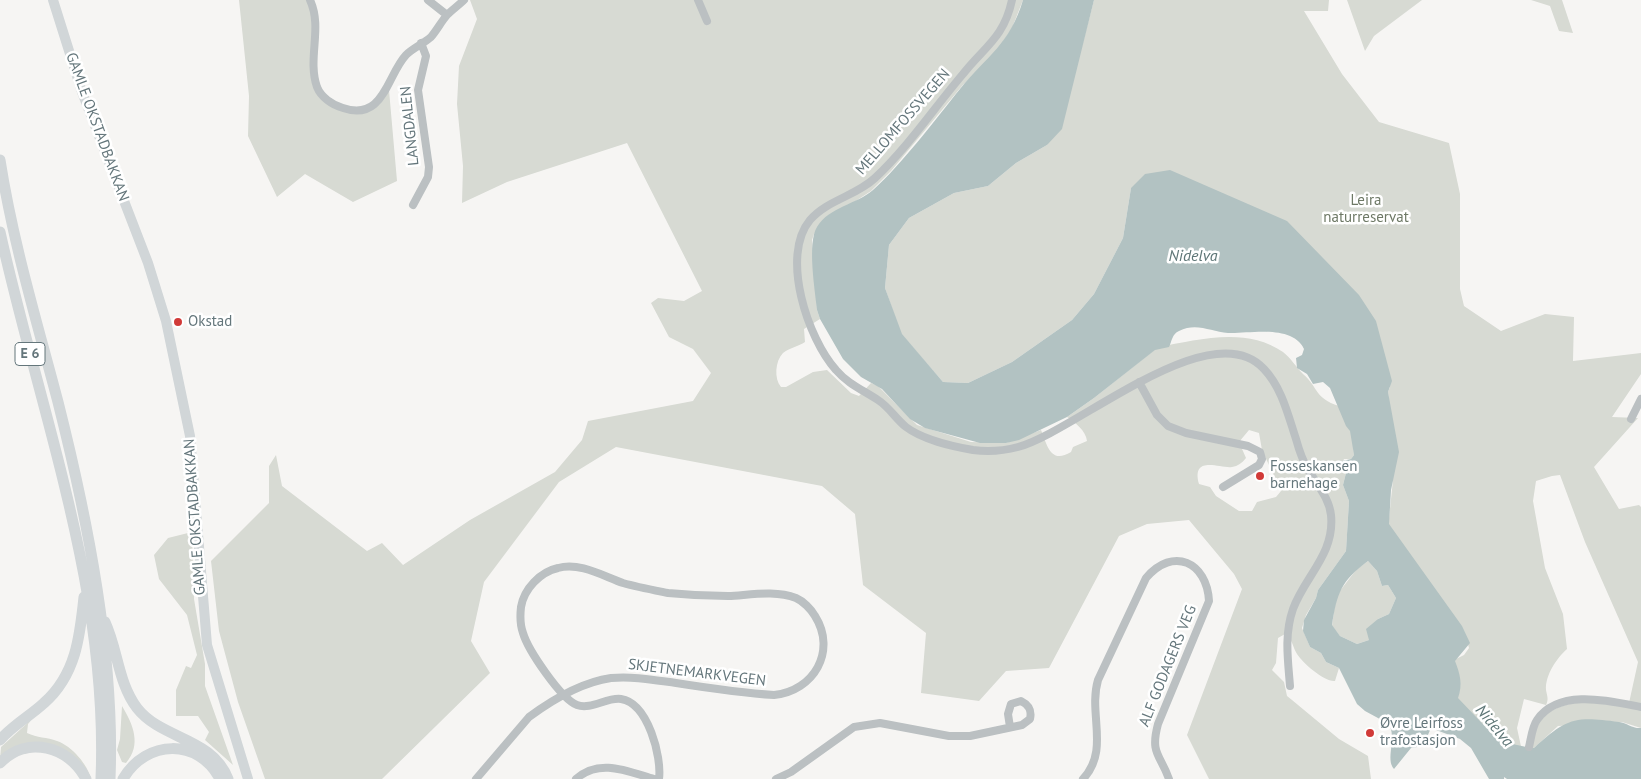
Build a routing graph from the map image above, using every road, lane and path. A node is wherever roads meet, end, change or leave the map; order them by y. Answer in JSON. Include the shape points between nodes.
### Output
{"nodes":[{"id":1,"x":54,"y":0,"type":"edge"},
{"id":2,"x":310,"y":0,"type":"edge"},
{"id":3,"x":428,"y":0,"type":"edge"},
{"id":4,"x":464,"y":0,"type":"edge"},
{"id":5,"x":698,"y":0,"type":"edge"},
{"id":6,"x":1012,"y":0,"type":"edge"},
{"id":7,"x":447,"y":15,"type":"junction"},
{"id":8,"x":707,"y":21,"type":"dead end"},
{"id":9,"x":421,"y":44,"type":"junction"},
{"id":10,"x":0,"y":160,"type":"edge"},
{"id":11,"x":413,"y":205,"type":"dead end"},
{"id":12,"x":0,"y":232,"type":"edge"},
{"id":13,"x":1139,"y":382,"type":"junction"},
{"id":14,"x":1641,"y":399,"type":"edge"},
{"id":15,"x":1631,"y":419,"type":"dead end"},
{"id":16,"x":1223,"y":487,"type":"dead end"},
{"id":17,"x":85,"y":585,"type":"junction"},
{"id":18,"x":99,"y":609,"type":"junction"},
{"id":19,"x":1290,"y":686,"type":"dead end"},
{"id":20,"x":564,"y":696,"type":"junction"},
{"id":21,"x":1641,"y":707,"type":"edge"},
{"id":22,"x":1010,"y":727,"type":"dead end"},
{"id":23,"x":0,"y":740,"type":"edge"},
{"id":24,"x":1529,"y":747,"type":"dead end"},
{"id":25,"x":0,"y":763,"type":"edge"},
{"id":26,"x":86,"y":779,"type":"edge"},
{"id":27,"x":102,"y":779,"type":"edge"},
{"id":28,"x":110,"y":779,"type":"edge"},
{"id":29,"x":124,"y":779,"type":"edge"},
{"id":30,"x":220,"y":779,"type":"edge"},
{"id":31,"x":228,"y":779,"type":"edge"},
{"id":32,"x":248,"y":779,"type":"edge"},
{"id":33,"x":476,"y":779,"type":"edge"},
{"id":34,"x":576,"y":779,"type":"edge"},
{"id":35,"x":654,"y":779,"type":"edge"},
{"id":36,"x":659,"y":779,"type":"edge"},
{"id":37,"x":776,"y":779,"type":"edge"},
{"id":38,"x":1083,"y":779,"type":"edge"},
{"id":39,"x":1169,"y":779,"type":"edge"}],
"edges":[{"from":1,"to":32,"type":"main road","name":"GAMLE OKSTADBAKKAN","via":[[82,92],[148,263],[168,330],[190,436],[207,645]]},
{"from":2,"to":9,"type":"street","via":[[315,10],[315,78],[318,89],[335,106],[363,110],[372,105],[388,89],[404,57]]},
{"from":3,"to":7,"type":"street"},
{"from":4,"to":7,"type":"street"},
{"from":5,"to":8,"type":"street"},
{"from":6,"to":13,"type":"street","name":"MELLOMFOSSVEGEN","via":[[1008,16],[994,42],[964,71],[945,98],[876,177],[861,189],[822,209],[809,221],[799,241],[799,281],[803,304],[820,349],[841,376],[880,401],[904,426],[918,435],[973,450],[1020,447],[1095,409]]},
{"from":7,"to":9,"type":"street"},
{"from":9,"to":11,"type":"street","name":"LANGDALEN","via":[[426,56],[418,90],[429,167],[425,184]]},
{"from":10,"to":18,"type":"highway","number":"E 6","via":[[23,273],[79,494]]},
{"from":12,"to":17,"type":"highway","number":"E 6","via":[[63,474]]},
{"from":13,"to":16,"type":"street","via":[[1157,415],[1168,426],[1248,446],[1260,452],[1262,459],[1259,465]]},
{"from":13,"to":19,"type":"street","name":"MELLOMFOSSVEGEN","via":[[1186,360],[1234,354],[1258,363],[1280,394],[1300,455],[1326,498],[1331,520],[1325,554],[1302,590],[1289,621]]},
{"from":14,"to":15,"type":"street"},
{"from":17,"to":23,"type":"highway","number":"E 6","via":[[78,644],[66,675],[51,696]]},
{"from":17,"to":27,"type":"highway","number":"E 6","via":[[94,629]]},
{"from":18,"to":28,"type":"highway","number":"E 6","via":[[109,706]]},
{"from":18,"to":31,"type":"highway","number":"E 6","via":[[125,685],[137,708],[164,730],[207,750],[222,766]]},
{"from":20,"to":20,"type":"street","name":"SKJETNEMARKVEGEN","via":[[527,643],[520,621],[521,606],[528,590],[546,573],[559,568],[584,569],[625,583],[694,596],[770,594],[797,598],[812,612],[821,630],[824,650],[816,672],[804,685],[784,694],[751,694],[633,677],[597,681]]},
{"from":20,"to":33,"type":"street","name":"SKJETNEMARKVEGEN","via":[[529,717]]},
{"from":20,"to":36,"type":"street","via":[[580,706],[614,699],[628,702],[641,714],[655,742]]},
{"from":21,"to":24,"type":"street","via":[[1584,700],[1557,704],[1537,720]]},
{"from":22,"to":37,"type":"street","via":[[970,736],[949,736],[880,723],[854,727]]},
{"from":25,"to":26,"type":"highway","via":[[27,747],[46,747],[68,757]]},
{"from":29,"to":30,"type":"highway","via":[[142,758],[172,748],[188,750],[204,758]]},
{"from":34,"to":35,"type":"street","via":[[590,769],[604,766]]},
{"from":38,"to":39,"type":"street","name":"ALF GODAGERS VEG","via":[[1090,771],[1097,752],[1094,707],[1098,680],[1146,578],[1154,569],[1174,561],[1187,562],[1197,569],[1208,589],[1208,601],[1154,738],[1157,757]]}]}
